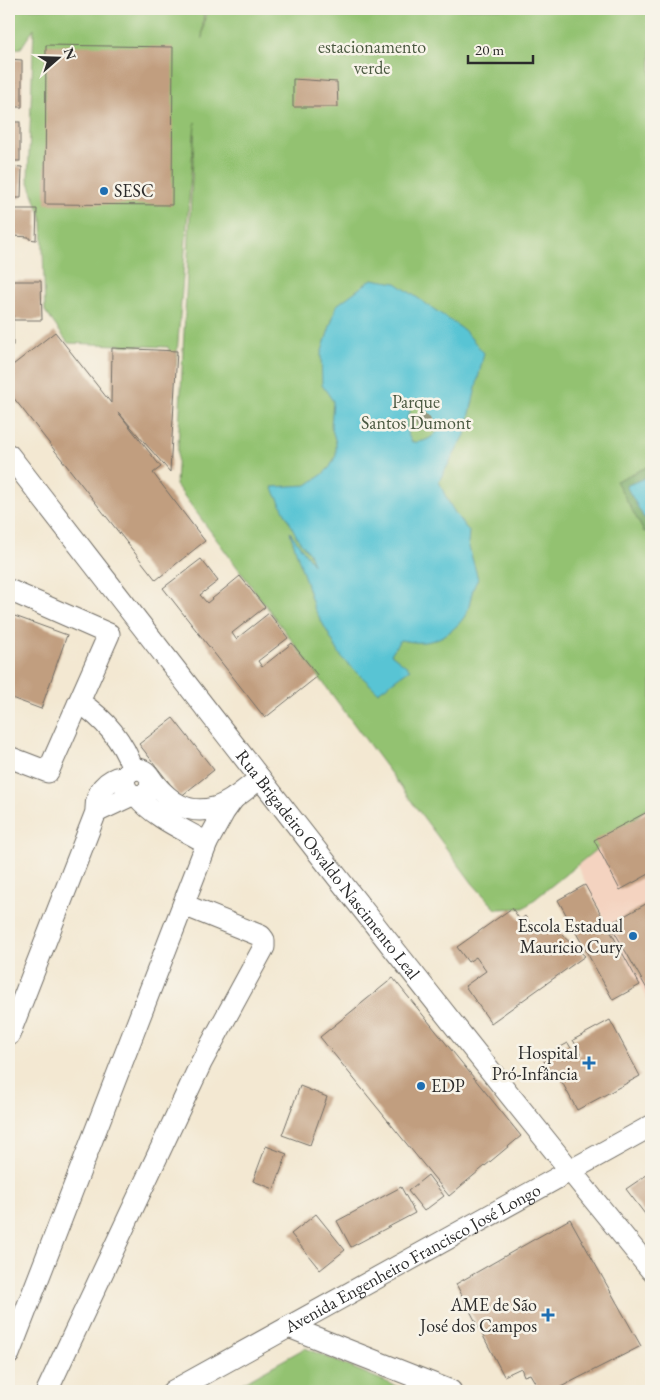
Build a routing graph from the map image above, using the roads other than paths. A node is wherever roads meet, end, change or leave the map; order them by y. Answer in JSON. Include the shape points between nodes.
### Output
{"nodes":[{"id":1,"x":9,"y":455,"type":"edge"},
{"id":2,"x":9,"y":590,"type":"edge"},
{"id":3,"x":79,"y":702,"type":"junction"},
{"id":4,"x":9,"y":756,"type":"edge"},
{"id":5,"x":260,"y":778,"type":"junction"},
{"id":6,"x":136,"y":783,"type":"junction"},
{"id":7,"x":234,"y":798,"type":"junction"},
{"id":8,"x":208,"y":844,"type":"junction"},
{"id":9,"x":184,"y":905,"type":"junction"},
{"id":10,"x":9,"y":1035,"type":"edge"},
{"id":11,"x":651,"y":1126,"type":"edge"},
{"id":12,"x":570,"y":1171,"type":"junction"},
{"id":13,"x":651,"y":1270,"type":"edge"},
{"id":14,"x":289,"y":1327,"type":"junction"},
{"id":15,"x":9,"y":1354,"type":"edge"},
{"id":16,"x":47,"y":1391,"type":"edge"},
{"id":17,"x":173,"y":1391,"type":"edge"},
{"id":18,"x":450,"y":1391,"type":"edge"}],
"edges":[{"from":1,"to":5,"type":"street","name":"Rua Brigadeiro Osvaldo Nascimento Leal"},
{"from":2,"to":3,"type":"street","via":[[110,634]]},
{"from":3,"to":4,"type":"street","via":[[48,772]]},
{"from":3,"to":6,"type":"street","via":[[104,720],[113,731],[128,756]]},
{"from":5,"to":7,"type":"street"},
{"from":5,"to":12,"type":"street","name":"Rua Brigadeiro Osvaldo Nascimento Leal"},
{"from":6,"to":7,"type":"street","via":[[193,809],[214,808]]},
{"from":6,"to":8,"type":"street","via":[[148,809]]},
{"from":6,"to":10,"type":"street","via":[[117,778],[109,781],[98,795],[96,812]]},
{"from":7,"to":8,"type":"street"},
{"from":8,"to":9,"type":"street"},
{"from":9,"to":15,"type":"street"},
{"from":9,"to":16,"type":"street","via":[[261,936],[264,947],[201,1063]]},
{"from":11,"to":12,"type":"street","name":"Avenida Engenheiro Francisco José Longo"},
{"from":12,"to":13,"type":"street","name":"Rua Brigadeiro Osvaldo Nascimento Leal"},
{"from":12,"to":14,"type":"street","name":"Avenida Engenheiro Francisco José Longo"},
{"from":14,"to":17,"type":"street","name":"Avenida Engenheiro Francisco José Longo"},
{"from":14,"to":18,"type":"street"}]}
